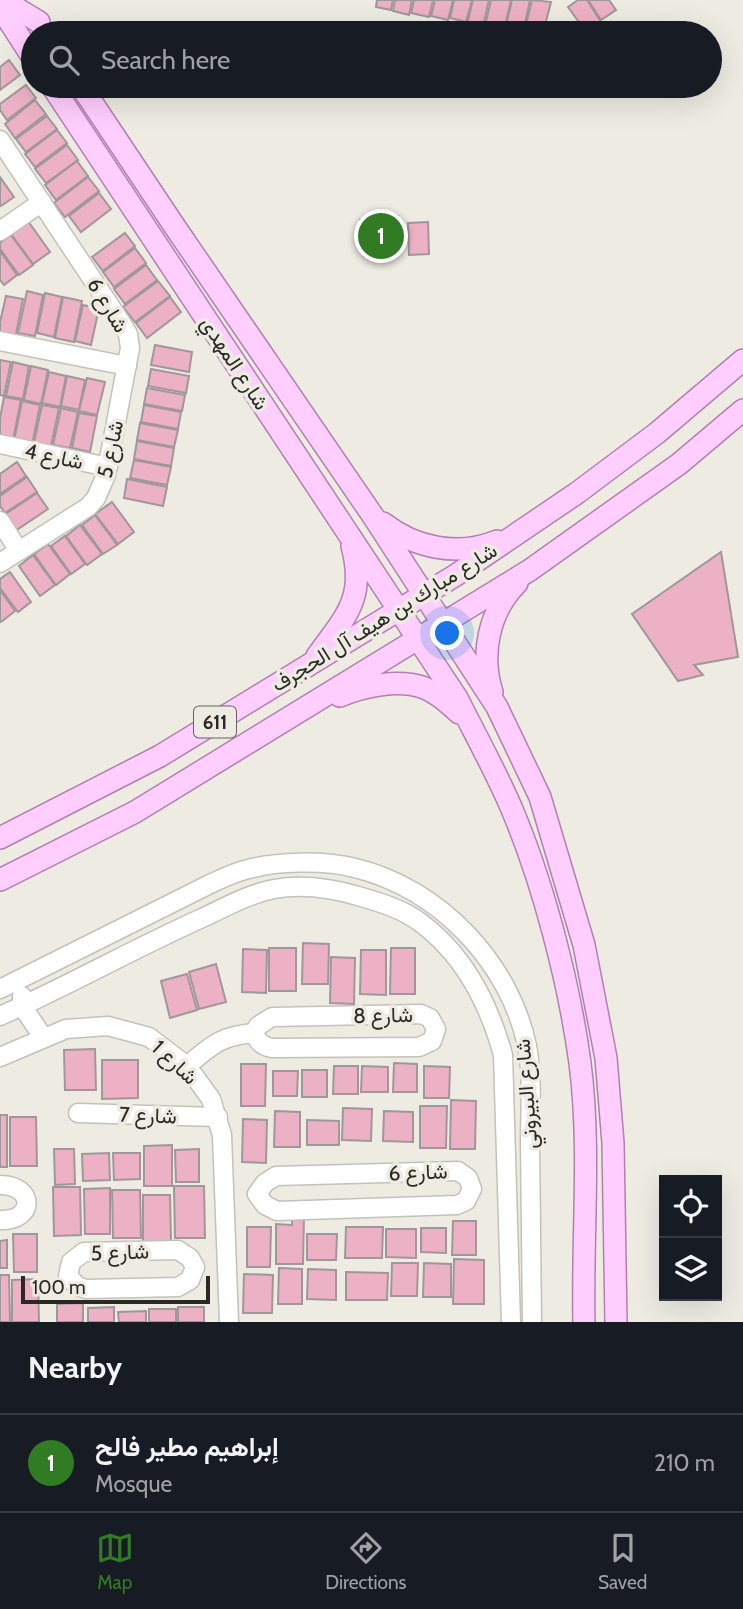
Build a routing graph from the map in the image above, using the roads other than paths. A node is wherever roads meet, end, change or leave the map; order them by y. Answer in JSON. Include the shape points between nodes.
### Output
{"nodes":[{"id":1,"x":24,"y":0,"type":"edge"},
{"id":2,"x":1,"y":10,"type":"edge"},
{"id":3,"x":33,"y":21,"type":"edge"},
{"id":4,"x":38,"y":21,"type":"edge"},
{"id":5,"x":21,"y":40,"type":"edge"},
{"id":6,"x":60,"y":98,"type":"edge"},
{"id":7,"x":89,"y":98,"type":"edge"},
{"id":8,"x":0,"y":140,"type":"edge"},
{"id":9,"x":43,"y":202,"type":"junction"},
{"id":10,"x":0,"y":231,"type":"edge"},
{"id":11,"x":0,"y":341,"type":"edge"},
{"id":12,"x":743,"y":360,"type":"edge"},
{"id":13,"x":127,"y":366,"type":"junction"},
{"id":14,"x":743,"y":410,"type":"edge"},
{"id":15,"x":667,"y":425,"type":"junction"},
{"id":16,"x":0,"y":444,"type":"edge"},
{"id":17,"x":686,"y":458,"type":"junction"},
{"id":18,"x":108,"y":467,"type":"junction"},
{"id":19,"x":373,"y":516,"type":"junction"},
{"id":20,"x":0,"y":521,"type":"edge"},
{"id":21,"x":524,"y":529,"type":"junction"},
{"id":22,"x":348,"y":534,"type":"junction"},
{"id":23,"x":19,"y":551,"type":"junction"},
{"id":24,"x":0,"y":564,"type":"edge"},
{"id":25,"x":530,"y":570,"type":"junction"},
{"id":26,"x":424,"y":596,"type":"junction"},
{"id":27,"x":400,"y":610,"type":"junction"},
{"id":28,"x":443,"y":625,"type":"junction"},
{"id":29,"x":418,"y":639,"type":"junction"},
{"id":30,"x":313,"y":662,"type":"junction"},
{"id":31,"x":497,"y":707,"type":"junction"},
{"id":32,"x":469,"y":722,"type":"junction"},
{"id":33,"x":278,"y":725,"type":"junction"},
{"id":34,"x":0,"y":838,"type":"edge"},
{"id":35,"x":0,"y":880,"type":"edge"},
{"id":36,"x":33,"y":974,"type":"junction"},
{"id":37,"x":5,"y":987,"type":"edge"},
{"id":38,"x":42,"y":996,"type":"junction"},
{"id":39,"x":22,"y":1006,"type":"junction"},
{"id":40,"x":0,"y":1016,"type":"edge"},
{"id":41,"x":254,"y":1033,"type":"junction"},
{"id":42,"x":43,"y":1037,"type":"junction"},
{"id":43,"x":0,"y":1057,"type":"edge"},
{"id":44,"x":187,"y":1066,"type":"junction"},
{"id":45,"x":78,"y":1113,"type":"dead end"},
{"id":46,"x":218,"y":1117,"type":"junction"},
{"id":47,"x":0,"y":1185,"type":"edge"},
{"id":48,"x":257,"y":1194,"type":"junction"},
{"id":49,"x":225,"y":1195,"type":"junction"},
{"id":50,"x":584,"y":1203,"type":"junction"},
{"id":51,"x":0,"y":1220,"type":"edge"},
{"id":52,"x":195,"y":1267,"type":"junction"},
{"id":53,"x":227,"y":1268,"type":"junction"},
{"id":54,"x":615,"y":1319,"type":"edge"},
{"id":55,"x":229,"y":1322,"type":"edge"},
{"id":56,"x":511,"y":1322,"type":"edge"},
{"id":57,"x":532,"y":1322,"type":"edge"},
{"id":58,"x":584,"y":1322,"type":"edge"}],
"edges":[{"from":1,"to":4,"type":"main road"},
{"from":2,"to":3,"type":"main road","via":[[16,8]]},
{"from":2,"to":5,"type":"main road"},
{"from":6,"to":22,"type":"main road","name":"شارع المهدي"},
{"from":7,"to":19,"type":"main road","name":"شارع المهدي"},
{"from":8,"to":9,"type":"street","name":"شارع 6"},
{"from":9,"to":10,"type":"street"},
{"from":9,"to":13,"type":"street","name":"شارع 6","via":[[128,334]]},
{"from":11,"to":13,"type":"street","name":"شارع 6"},
{"from":12,"to":15,"type":"main road","name":"شارع مبارك بن هيف آل الحجرف","number":"611"},
{"from":13,"to":18,"type":"street","name":"شارع 5"},
{"from":14,"to":17,"type":"main road","name":"شارع مبارك بن هيف آل الحجرف","number":"611"},
{"from":15,"to":17,"type":"main road","via":[[662,434],[667,453]]},
{"from":15,"to":21,"type":"main road","name":"شارع مبارك بن هيف آل الحجرف","number":"611"},
{"from":16,"to":18,"type":"street","name":"شارع 4"},
{"from":17,"to":25,"type":"main road","name":"شارع مبارك بن هيف آل الحجرف","number":"611"},
{"from":18,"to":23,"type":"street","name":"شارع 5","via":[[103,487],[88,507]]},
{"from":19,"to":21,"type":"main road","via":[[398,536],[428,547],[461,550]]},
{"from":19,"to":26,"type":"main road","name":"شارع المهدي"},
{"from":20,"to":23,"type":"street"},
{"from":21,"to":26,"type":"main road","name":"شارع مبارك بن هيف آل الحجرف","number":"611"},
{"from":22,"to":27,"type":"main road","name":"شارع المهدي"},
{"from":22,"to":30,"type":"main road","via":[[358,567],[357,589],[346,615]]},
{"from":23,"to":24,"type":"street","name":"شارع 5"},
{"from":25,"to":28,"type":"main road","name":"شارع مبارك بن هيف آل الحجرف","number":"611"},
{"from":25,"to":31,"type":"main road","via":[[503,600],[486,648],[488,678]]},
{"from":26,"to":27,"type":"main road","name":"شارع مبارك بن هيف آل الحجرف","number":"611"},
{"from":26,"to":28,"type":"main road","name":"شارع المهدي"},
{"from":27,"to":29,"type":"main road","name":"شارع المهدي"},
{"from":27,"to":30,"type":"main road","name":"شارع مبارك بن هيف آل الحجرف","number":"611"},
{"from":28,"to":29,"type":"main road","name":"شارع مبارك بن هيف آل الحجرف","number":"611"},
{"from":28,"to":31,"type":"main road","name":"شارع المهدي"},
{"from":29,"to":32,"type":"main road","name":"شارع المهدي"},
{"from":29,"to":33,"type":"main road","name":"شارع مبارك بن هيف آل الحجرف","number":"611"},
{"from":30,"to":34,"type":"main road","name":"شارع مبارك بن هيف آل الحجرف","number":"611","via":[[160,756]]},
{"from":31,"to":54,"type":"main road","via":[[540,797],[595,997],[613,1143]]},
{"from":32,"to":33,"type":"main road","via":[[422,687],[391,684],[352,691]]},
{"from":32,"to":50,"type":"main road","name":"شارع المهدي","via":[[511,808],[557,950],[580,1062]]},
{"from":33,"to":35,"type":"main road","name":"شارع مبارك بن هيف آل الحجرف","number":"611","via":[[135,812]]},
{"from":36,"to":37,"type":"street","name":"شارع البيروني"},
{"from":36,"to":38,"type":"street","via":[[32,986]]},
{"from":36,"to":57,"type":"street","name":"شارع البيروني","via":[[245,870],[316,863],[356,868],[431,901],[481,951],[502,981],[516,1008],[527,1048]]},
{"from":37,"to":39,"type":"street","via":[[19,989]]},
{"from":38,"to":39,"type":"street","name":"شارع البيروني"},
{"from":38,"to":56,"type":"street","name":"شارع البيروني","via":[[165,934],[275,889],[316,887],[348,893],[385,904],[420,922],[465,968],[495,1024],[503,1055]]},
{"from":39,"to":40,"type":"street","name":"شارع البيروني"},
{"from":39,"to":42,"type":"street"},
{"from":41,"to":41,"type":"street","name":"شارع 8","via":[[257,1041],[272,1048],[419,1047],[432,1041],[436,1029],[422,1014],[272,1017]]},
{"from":41,"to":44,"type":"street","name":"شارع 8","via":[[220,1040]]},
{"from":42,"to":43,"type":"street","name":"شارع 1"},
{"from":42,"to":44,"type":"street","name":"شارع 1","via":[[66,1029],[108,1026],[149,1037]]},
{"from":44,"to":46,"type":"street","name":"شارع 1"},
{"from":45,"to":46,"type":"street","name":"شارع 7"},
{"from":46,"to":49,"type":"street","name":"شارع 1"},
{"from":47,"to":51,"type":"street","via":[[19,1189],[27,1201],[18,1218]]},
{"from":48,"to":48,"type":"street","name":"شارع 6","via":[[277,1211],[457,1205],[466,1201],[472,1189],[468,1178],[458,1171],[276,1176]]},
{"from":48,"to":49,"type":"street"},
{"from":49,"to":53,"type":"street","name":"شارع 1"},
{"from":50,"to":54,"type":"main road","via":[[596,1199],[603,1206],[605,1296]]},
{"from":50,"to":58,"type":"main road","name":"شارع المهدي"},
{"from":52,"to":52,"type":"street","name":"شارع 5","via":[[178,1250],[84,1251],[68,1269],[68,1276],[86,1289],[178,1287],[190,1280]]},
{"from":52,"to":53,"type":"street","name":"شارع 5"},
{"from":53,"to":55,"type":"street","name":"شارع 1"}]}
